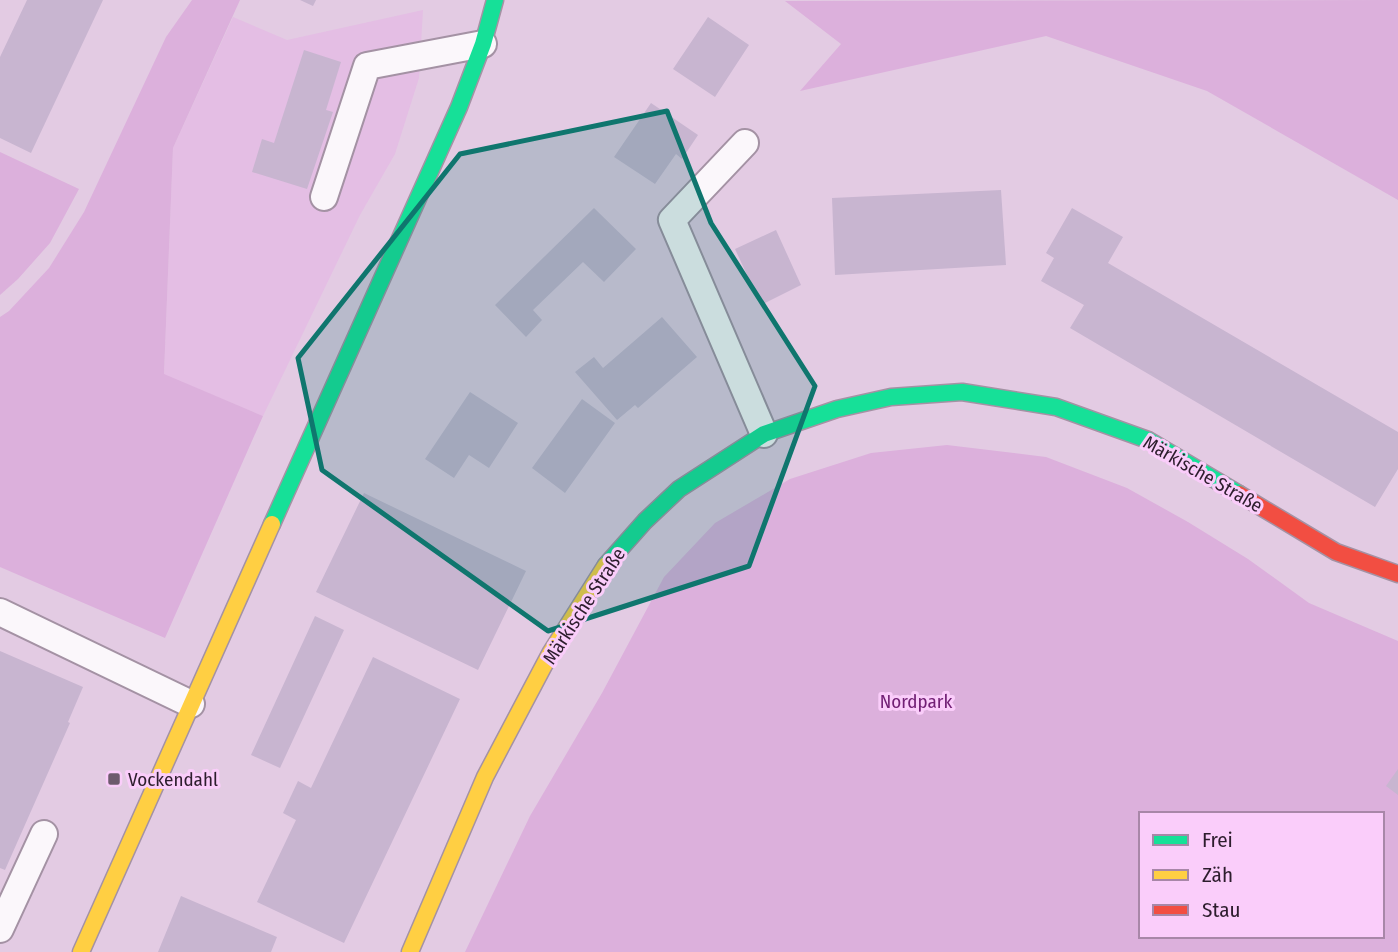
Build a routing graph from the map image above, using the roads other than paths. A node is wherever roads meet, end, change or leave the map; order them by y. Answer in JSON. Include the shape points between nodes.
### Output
{"nodes":[{"id":1,"x":495,"y":0,"type":"edge"},
{"id":2,"x":483,"y":44,"type":"junction"},
{"id":3,"x":745,"y":143,"type":"dead end"},
{"id":4,"x":324,"y":197,"type":"dead end"},
{"id":5,"x":764,"y":434,"type":"junction"},
{"id":6,"x":1398,"y":573,"type":"edge"},
{"id":7,"x":0,"y":612,"type":"edge"},
{"id":8,"x":191,"y":704,"type":"junction"},
{"id":9,"x":44,"y":834,"type":"dead end"},
{"id":10,"x":0,"y":929,"type":"edge"},
{"id":11,"x":81,"y":952,"type":"edge"},
{"id":12,"x":410,"y":952,"type":"edge"}],
"edges":[{"from":1,"to":2,"type":"main road"},
{"from":2,"to":4,"type":"lane","via":[[367,66]]},
{"from":2,"to":8,"type":"main road","via":[[459,107]]},
{"from":3,"to":5,"type":"lane","via":[[672,220]]},
{"from":5,"to":6,"type":"main road","name":"Märkische Straße","via":[[836,409],[891,397],[962,392],[1056,407],[1149,440],[1336,552]]},
{"from":5,"to":12,"type":"main road","name":"Märkische Straße","via":[[679,489],[607,564],[551,652],[485,777]]},
{"from":7,"to":8,"type":"lane"},
{"from":8,"to":11,"type":"main road"},
{"from":9,"to":10,"type":"lane"}]}
